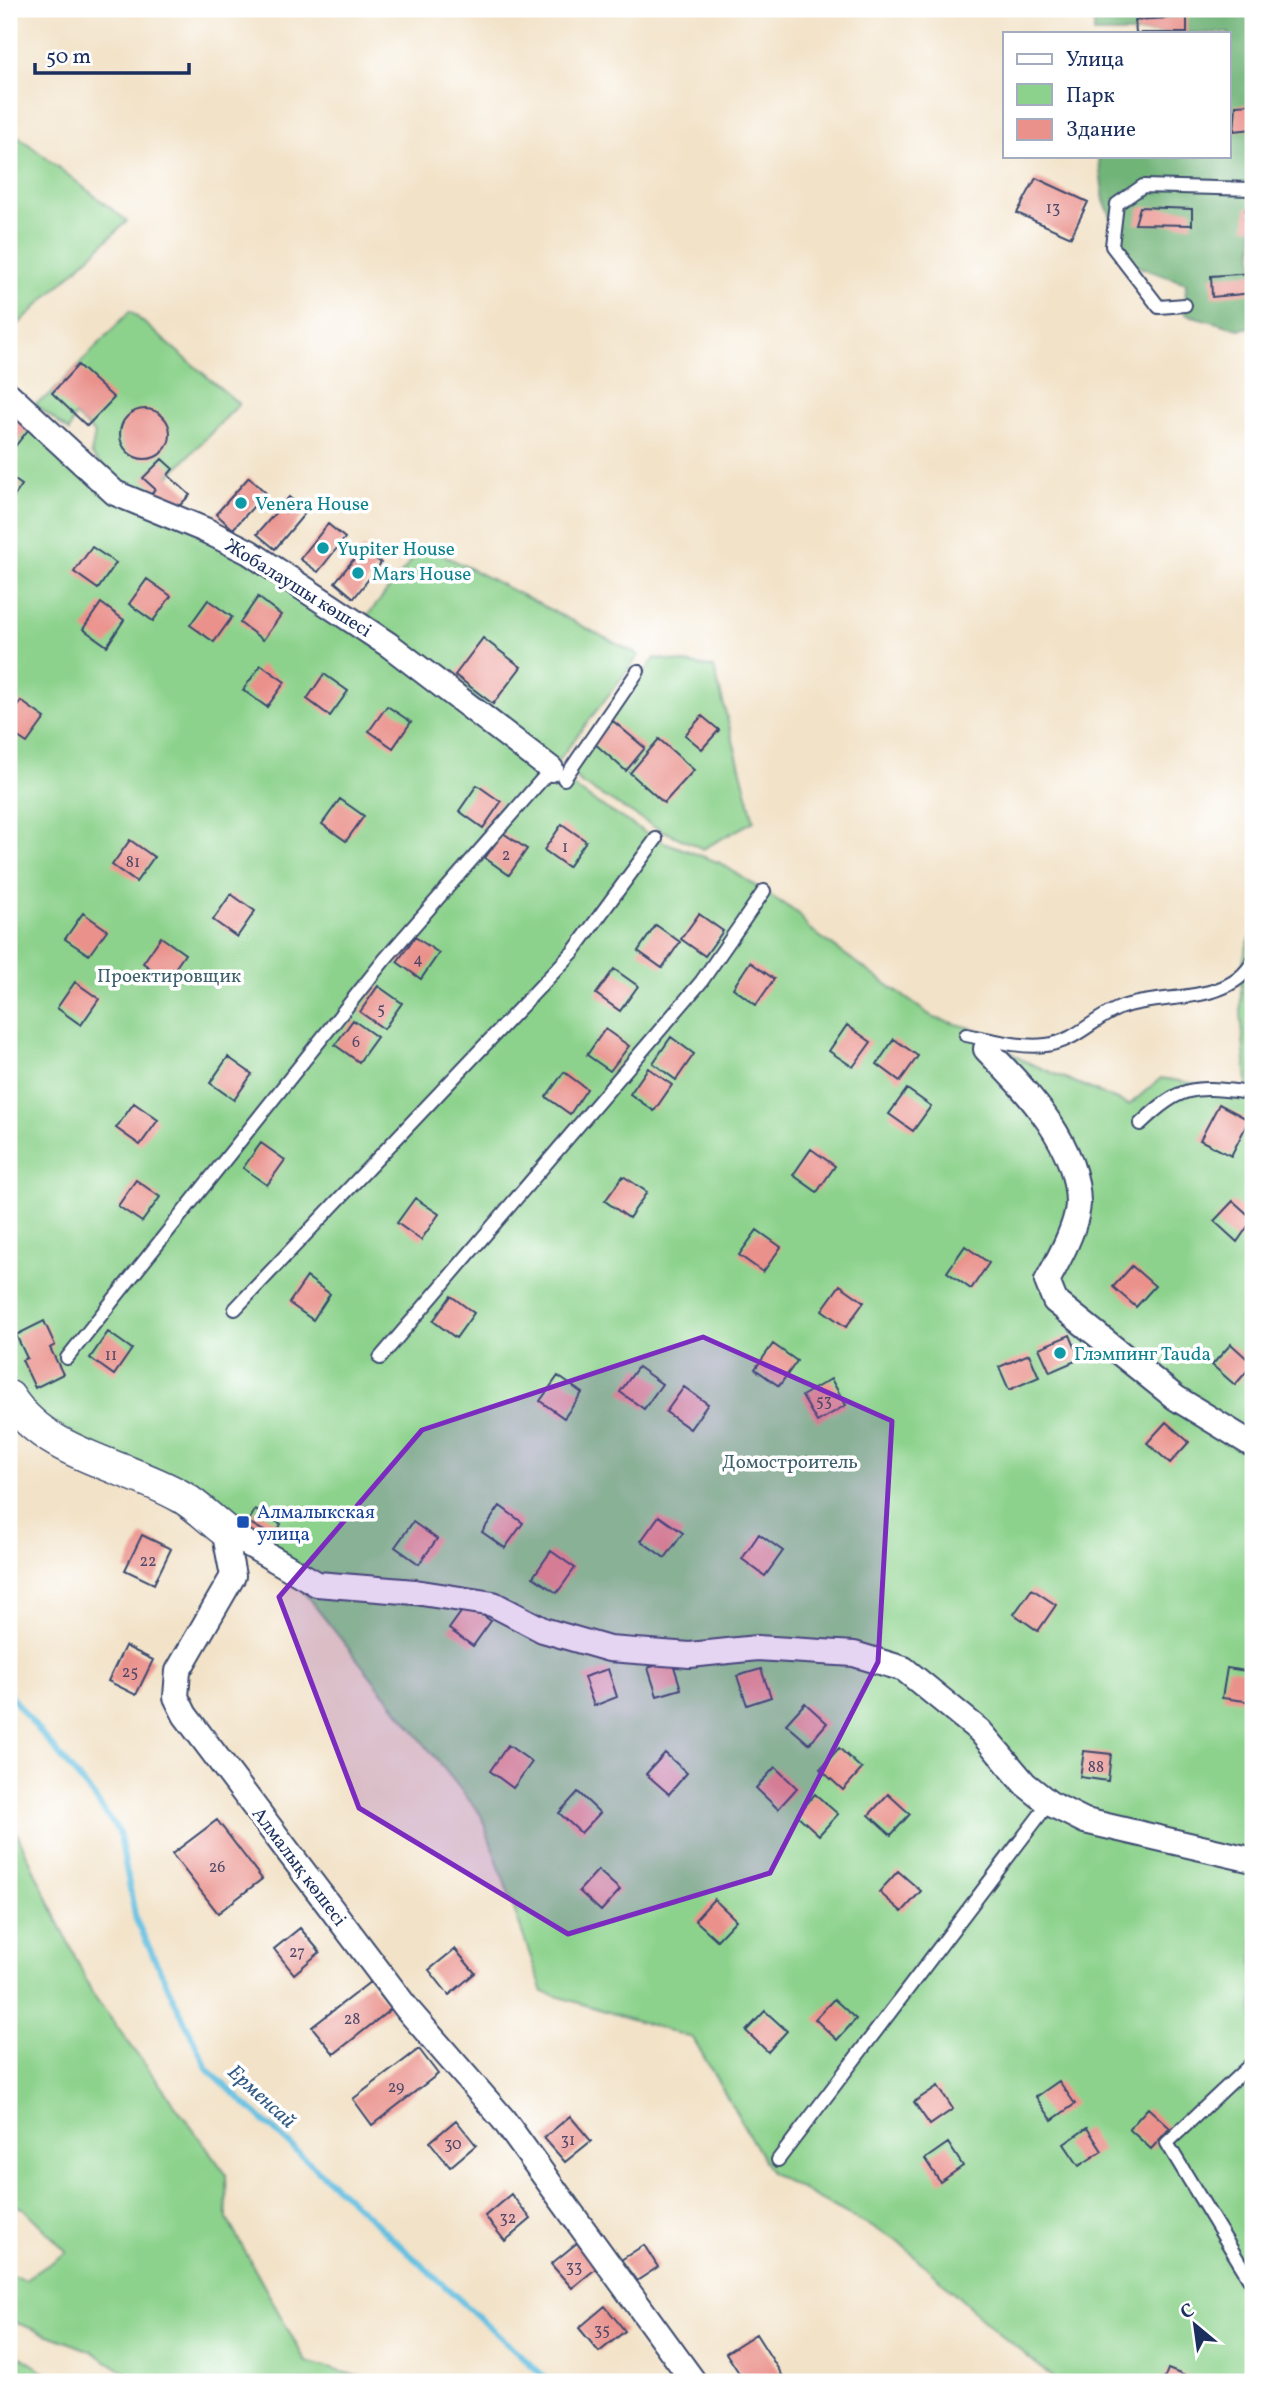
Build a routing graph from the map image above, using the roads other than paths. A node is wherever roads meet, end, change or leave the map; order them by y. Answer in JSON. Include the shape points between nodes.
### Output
{"nodes":[{"id":1,"x":1253,"y":189,"type":"edge"},
{"id":2,"x":1185,"y":305,"type":"dead end"},
{"id":3,"x":9,"y":395,"type":"edge"},
{"id":4,"x":638,"y":671,"type":"dead end"},
{"id":5,"x":557,"y":774,"type":"junction"},
{"id":6,"x":656,"y":839,"type":"dead end"},
{"id":7,"x":764,"y":891,"type":"dead end"},
{"id":8,"x":1253,"y":961,"type":"edge"},
{"id":9,"x":976,"y":1042,"type":"joint"},
{"id":10,"x":1253,"y":1093,"type":"edge"},
{"id":11,"x":1140,"y":1124,"type":"dead end"},
{"id":12,"x":235,"y":1309,"type":"dead end"},
{"id":13,"x":67,"y":1358,"type":"dead end"},
{"id":14,"x":380,"y":1358,"type":"dead end"},
{"id":15,"x":9,"y":1397,"type":"edge"},
{"id":16,"x":1253,"y":1445,"type":"edge"},
{"id":17,"x":223,"y":1530,"type":"junction"},
{"id":18,"x":1049,"y":1803,"type":"junction"},
{"id":19,"x":1253,"y":1860,"type":"edge"},
{"id":20,"x":1253,"y":2062,"type":"edge"},
{"id":21,"x":778,"y":2160,"type":"dead end"},
{"id":22,"x":1253,"y":2286,"type":"edge"},
{"id":23,"x":694,"y":2382,"type":"edge"}],
"edges":[{"from":1,"to":2,"type":"lane","via":[[1143,186],[1117,204],[1112,246],[1158,307]]},
{"from":3,"to":5,"type":"street","name":"Жобалаушы көшесі","via":[[115,493],[249,552],[389,645]]},
{"from":4,"to":5,"type":"lane"},
{"from":5,"to":13,"type":"lane","via":[[385,959]]},
{"from":6,"to":12,"type":"lane","via":[[573,952]]},
{"from":7,"to":14,"type":"lane","via":[[701,982]]},
{"from":8,"to":9,"type":"lane","via":[[1247,972],[1224,986],[1121,1008],[1060,1042]]},
{"from":9,"to":16,"type":"street","via":[[1040,1106],[1067,1154],[1078,1203],[1064,1249],[1047,1281],[1055,1301],[1176,1398]]},
{"from":10,"to":11,"type":"lane","via":[[1201,1088],[1168,1098]]},
{"from":15,"to":17,"type":"street","via":[[22,1417],[73,1453],[130,1472],[183,1498]]},
{"from":17,"to":18,"type":"street","via":[[317,1584],[493,1604],[543,1630],[610,1649],[690,1655],[757,1648],[813,1651],[854,1654],[904,1669],[980,1731],[1025,1784]]},
{"from":17,"to":23,"type":"street","name":"Алмалық көшесі","via":[[233,1576],[178,1671],[180,1706],[408,2010],[503,2119]]},
{"from":18,"to":19,"type":"street","via":[[1085,1821]]},
{"from":18,"to":21,"type":"lane"},
{"from":20,"to":22,"type":"lane","via":[[1167,2143]]}]}
